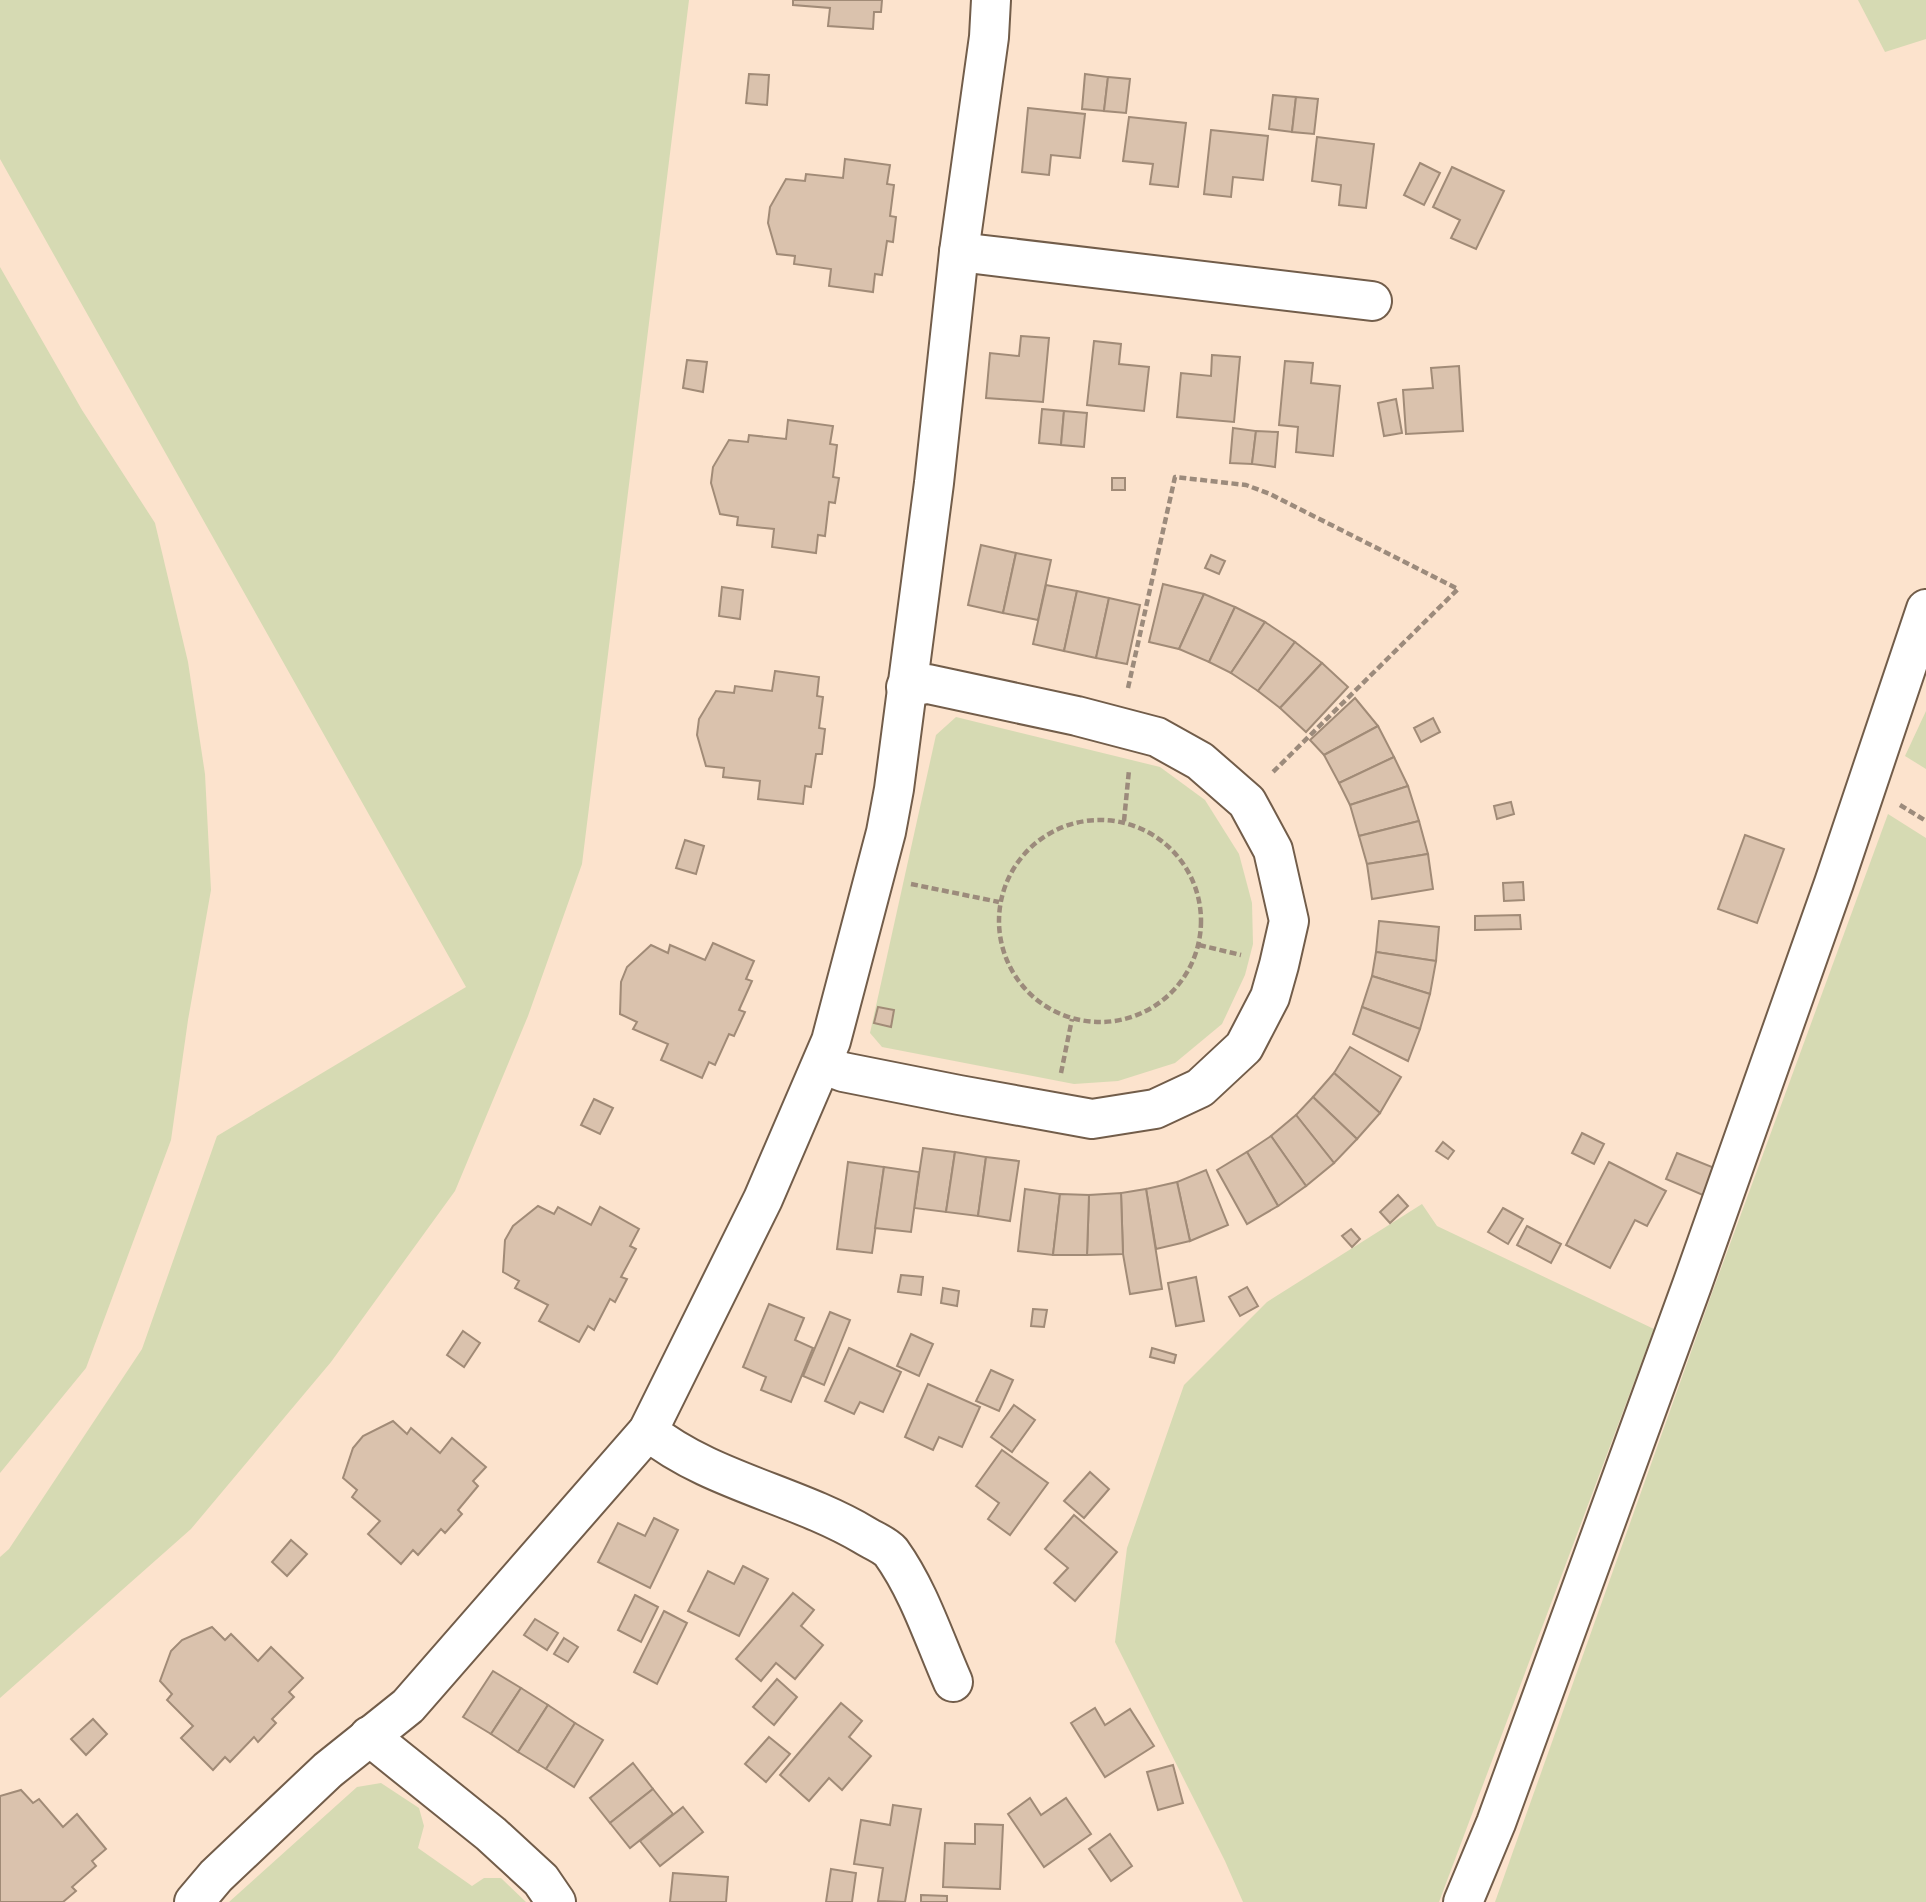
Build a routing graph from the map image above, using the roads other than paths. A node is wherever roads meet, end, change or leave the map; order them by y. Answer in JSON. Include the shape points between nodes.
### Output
{"nodes":[{"id":1,"x":991,"y":0,"type":"edge"},
{"id":2,"x":959,"y":252,"type":"junction"},
{"id":3,"x":1372,"y":301,"type":"dead end"},
{"id":4,"x":1926,"y":609,"type":"edge"},
{"id":5,"x":906,"y":687,"type":"junction"},
{"id":6,"x":822,"y":1064,"type":"junction"},
{"id":7,"x":648,"y":1431,"type":"junction"},
{"id":8,"x":953,"y":1682,"type":"dead end"},
{"id":9,"x":369,"y":1736,"type":"junction"},
{"id":10,"x":194,"y":1902,"type":"edge"},
{"id":11,"x":556,"y":1902,"type":"edge"},
{"id":12,"x":1464,"y":1902,"type":"edge"}],
"edges":[{"from":1,"to":2,"type":"street"},
{"from":2,"to":3,"type":"street"},
{"from":2,"to":5,"type":"street"},
{"from":4,"to":12,"type":"street","via":[[1692,1285]]},
{"from":5,"to":6,"type":"street","via":[[894,789],[875,876]]},
{"from":5,"to":6,"type":"street","via":[[928,684],[1126,729],[1157,737],[1200,761],[1244,800],[1273,850],[1289,922],[1270,997],[1244,1047],[1200,1088],[1155,1109],[1092,1119]]},
{"from":6,"to":7,"type":"street","via":[[745,1236]]},
{"from":7,"to":8,"type":"street","via":[[721,1473],[840,1521],[889,1550],[917,1597]]},
{"from":7,"to":9,"type":"street","via":[[408,1706]]},
{"from":9,"to":10,"type":"street","via":[[216,1876]]},
{"from":9,"to":11,"type":"street","via":[[491,1834],[541,1880]]}]}
